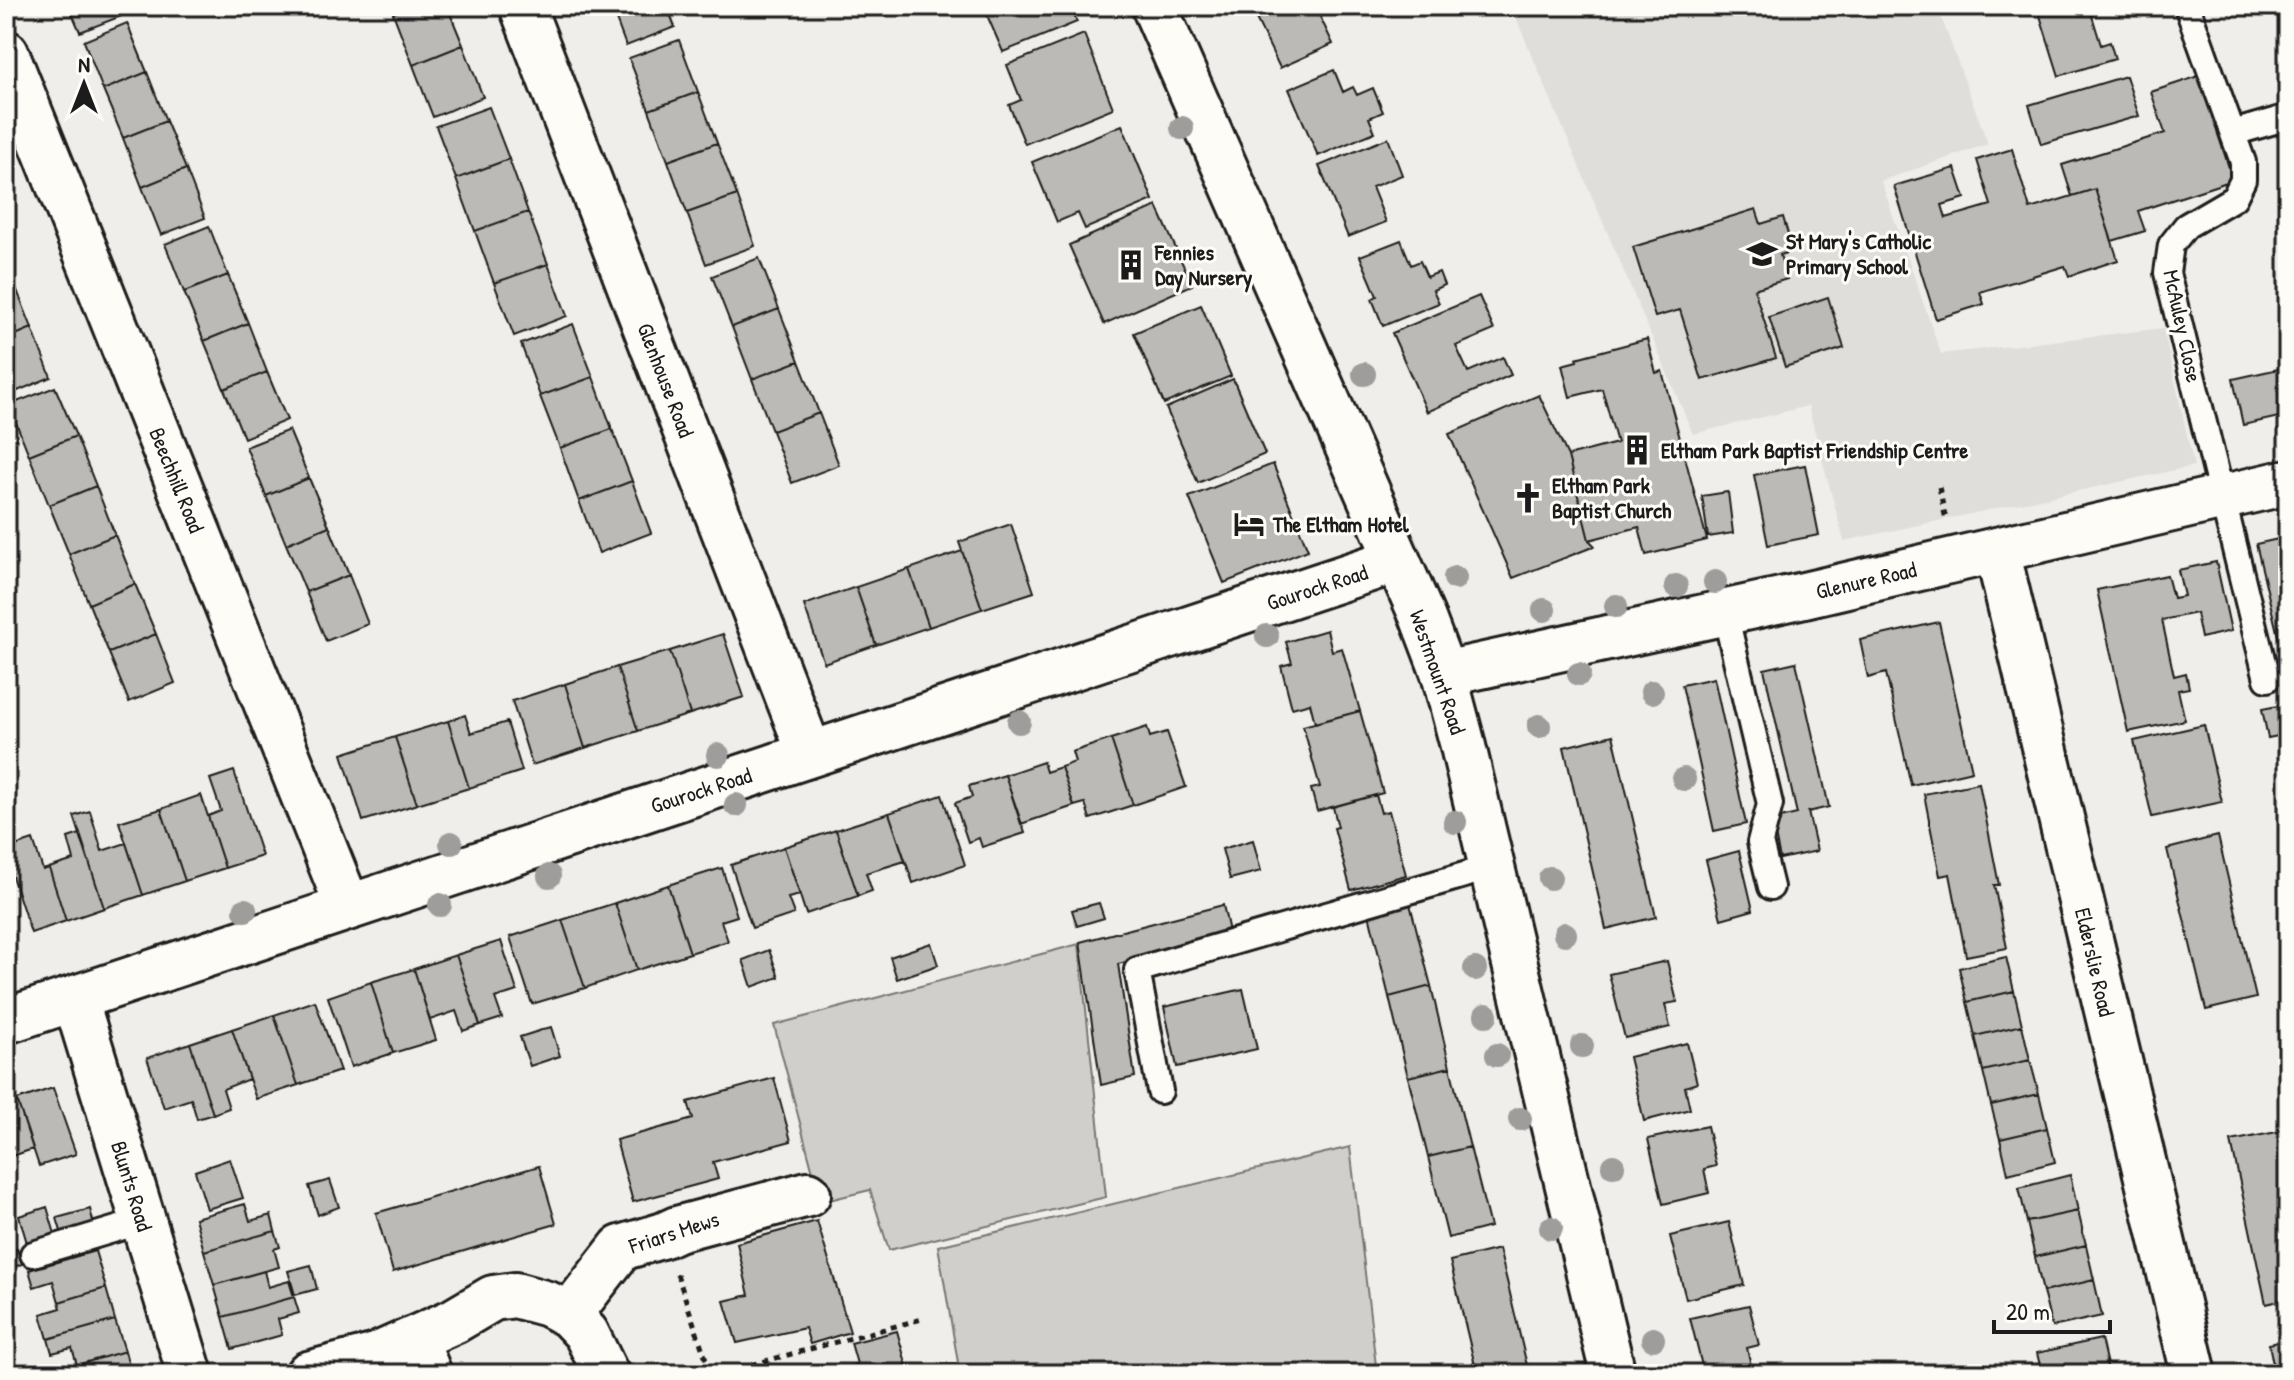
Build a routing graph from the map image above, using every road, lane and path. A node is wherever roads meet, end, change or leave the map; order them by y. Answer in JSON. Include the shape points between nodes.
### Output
{"nodes":[{"id":1,"x":522,"y":6,"type":"edge"},
{"id":2,"x":1154,"y":6,"type":"edge"},
{"id":3,"x":2187,"y":6,"type":"edge"},
{"id":4,"x":6,"y":53,"type":"edge"},
{"id":5,"x":2288,"y":117,"type":"edge"},
{"id":6,"x":2233,"y":133,"type":"junction"},
{"id":7,"x":2288,"y":482,"type":"edge"},
{"id":8,"x":2224,"y":497,"type":"junction"},
{"id":9,"x":1997,"y":550,"type":"junction"},
{"id":10,"x":1397,"y":560,"type":"junction"},
{"id":11,"x":1725,"y":613,"type":"junction"},
{"id":12,"x":1444,"y":674,"type":"junction"},
{"id":13,"x":2267,"y":679,"type":"dead end"},
{"id":14,"x":810,"y":754,"type":"junction"},
{"id":15,"x":1492,"y":867,"type":"junction"},
{"id":16,"x":1771,"y":887,"type":"dead end"},
{"id":17,"x":348,"y":907,"type":"junction"},
{"id":18,"x":75,"y":998,"type":"junction"},
{"id":19,"x":6,"y":1021,"type":"edge"},
{"id":20,"x":1160,"y":1091,"type":"dead end"},
{"id":21,"x":808,"y":1194,"type":"dead end"},
{"id":22,"x":143,"y":1221,"type":"junction"},
{"id":23,"x":664,"y":1235,"type":"junction"},
{"id":24,"x":33,"y":1254,"type":"dead end"},
{"id":25,"x":569,"y":1315,"type":"junction"},
{"id":26,"x":922,"y":1319,"type":"dead end"},
{"id":27,"x":422,"y":1356,"type":"edge"},
{"id":28,"x":190,"y":1374,"type":"edge"},
{"id":29,"x":308,"y":1374,"type":"edge"},
{"id":30,"x":606,"y":1374,"type":"edge"},
{"id":31,"x":714,"y":1374,"type":"edge"},
{"id":32,"x":1613,"y":1374,"type":"edge"},
{"id":33,"x":2194,"y":1374,"type":"edge"}],
"edges":[{"from":1,"to":14,"type":"street","name":"Glenhouse Road"},
{"from":2,"to":10,"type":"street","name":"Westmount Road"},
{"from":3,"to":6,"type":"lane","name":"McAuley Close"},
{"from":4,"to":17,"type":"street","name":"Beechhill Road"},
{"from":5,"to":6,"type":"lane"},
{"from":6,"to":8,"type":"lane","name":"McAuley Close","via":[[2243,180],[2234,198],[2186,226],[2171,245],[2167,273]]},
{"from":7,"to":8,"type":"street","name":"Glenure Road"},
{"from":8,"to":9,"type":"street","name":"Glenure Road"},
{"from":8,"to":13,"type":"lane","name":"McAuley Close"},
{"from":9,"to":11,"type":"street","name":"Glenure Road"},
{"from":9,"to":33,"type":"street","name":"Elderslie Road"},
{"from":10,"to":12,"type":"street","name":"Westmount Road"},
{"from":10,"to":14,"type":"street","name":"Gourock Road"},
{"from":11,"to":12,"type":"street","name":"Glenure Road"},
{"from":11,"to":16,"type":"lane","via":[[1770,804],[1760,842]]},
{"from":12,"to":15,"type":"street","name":"Westmount Road"},
{"from":14,"to":17,"type":"street","name":"Gourock Road"},
{"from":15,"to":20,"type":"lane","via":[[1137,970]]},
{"from":15,"to":32,"type":"street","name":"Westmount Road"},
{"from":17,"to":18,"type":"street","name":"Gourock Road"},
{"from":18,"to":19,"type":"street","name":"Gourock Road"},
{"from":18,"to":22,"type":"street","name":"Blunts Road"},
{"from":21,"to":23,"type":"street","name":"Friars Mews"},
{"from":22,"to":24,"type":"lane"},
{"from":22,"to":28,"type":"street","name":"Blunts Road"},
{"from":23,"to":25,"type":"street","name":"Friars Mews","via":[[621,1248]]},
{"from":23,"to":31,"type":"path"},
{"from":25,"to":27,"type":"street","via":[[515,1295],[493,1298],[454,1321]]},
{"from":25,"to":30,"type":"street","via":[[586,1333]]},
{"from":26,"to":31,"type":"path"},
{"from":27,"to":29,"type":"street","via":[[373,1357]]}]}
